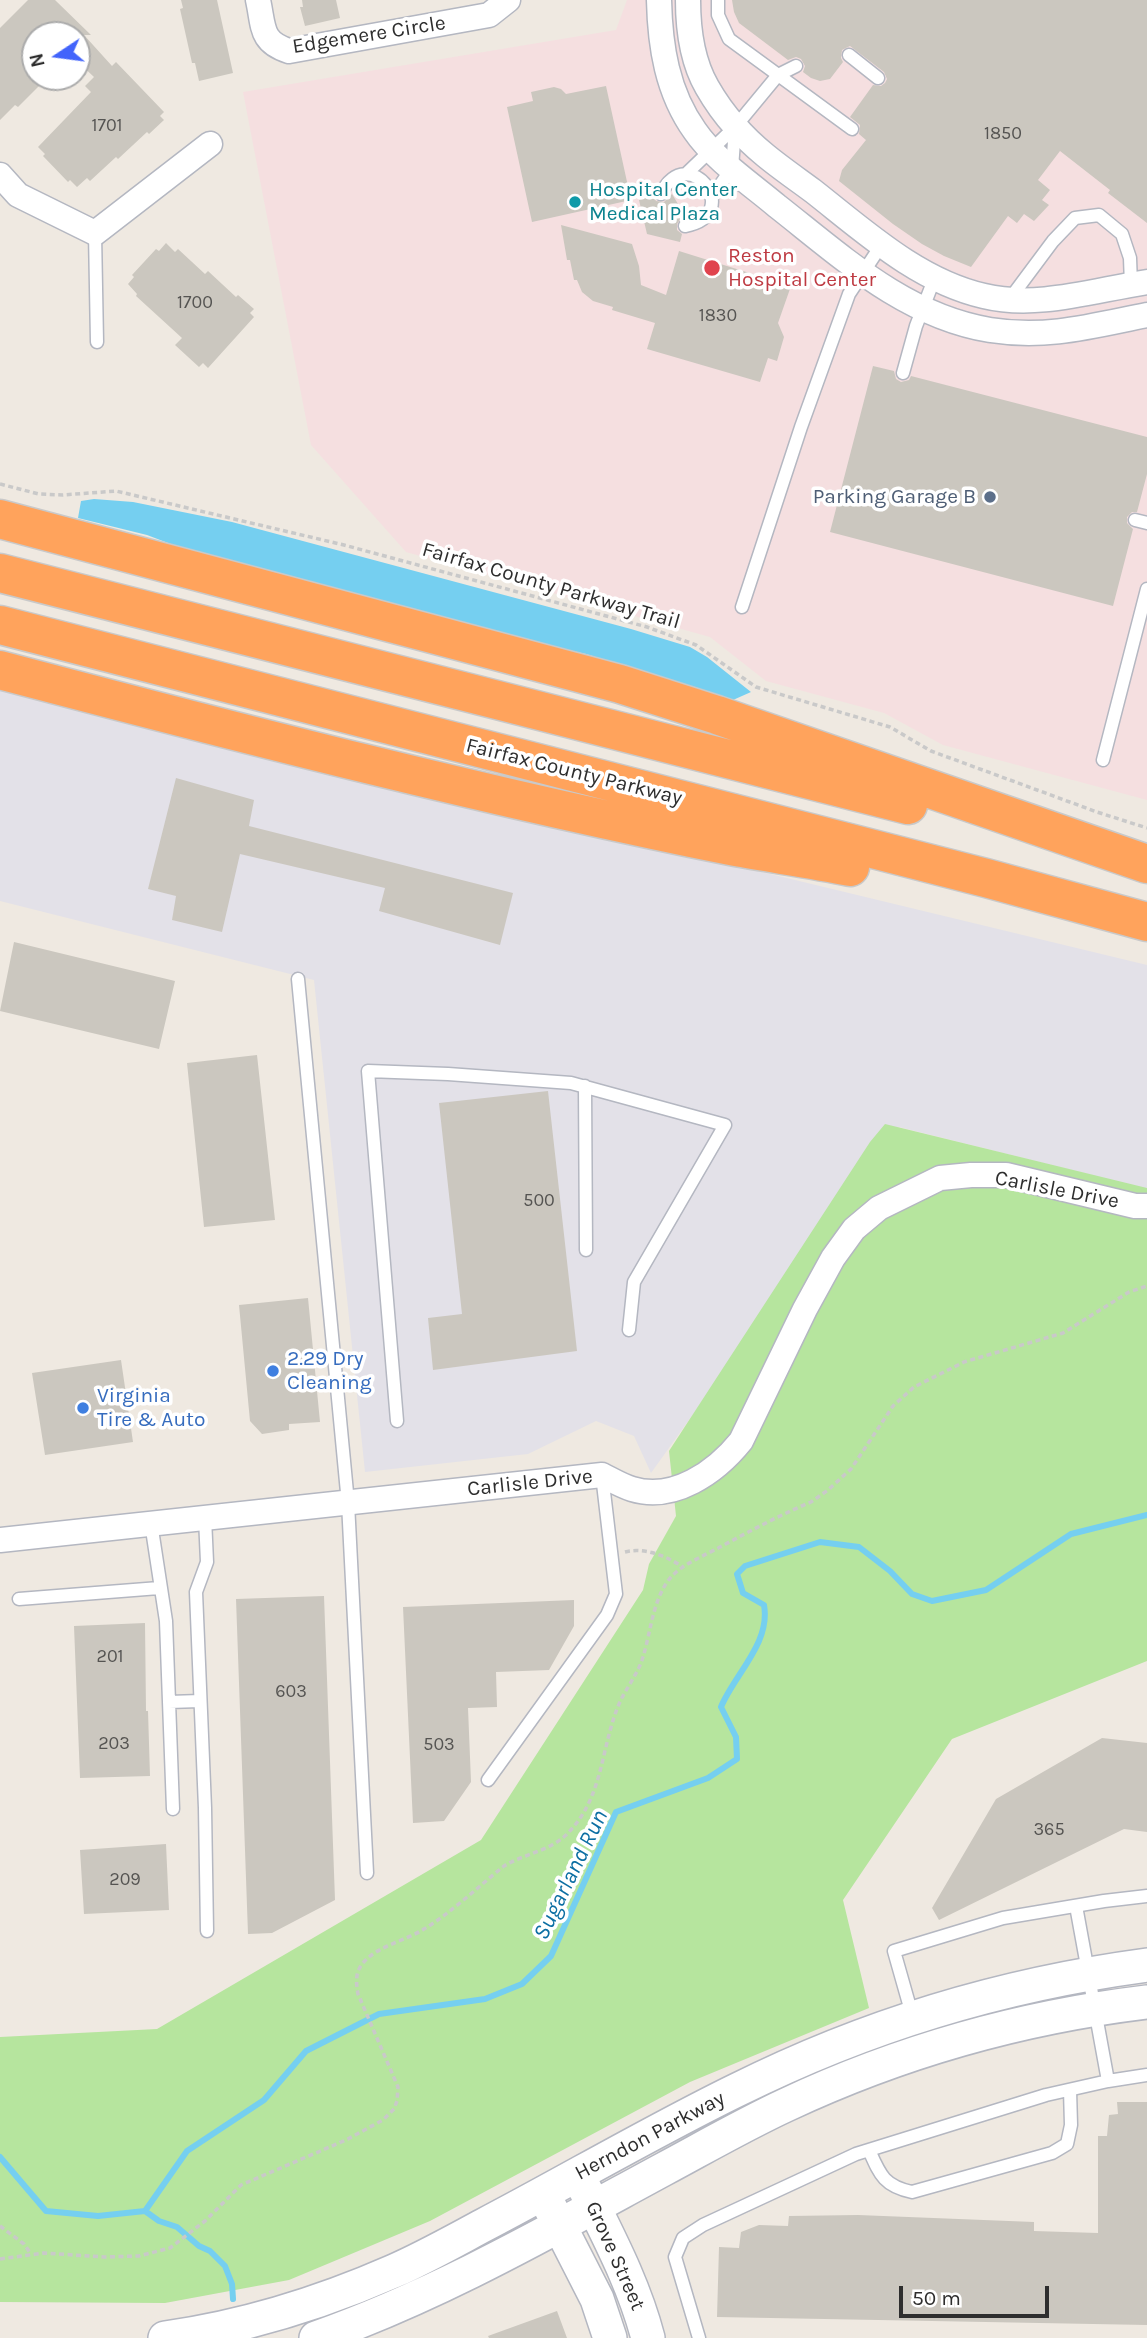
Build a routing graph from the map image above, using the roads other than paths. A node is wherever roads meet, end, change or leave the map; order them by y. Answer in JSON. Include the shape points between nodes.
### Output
{"nodes":[{"id":1,"x":258,"y":0,"type":"edge"},
{"id":2,"x":508,"y":0,"type":"edge"},
{"id":3,"x":659,"y":0,"type":"edge"},
{"id":4,"x":688,"y":0,"type":"edge"},
{"id":5,"x":718,"y":0,"type":"edge"},
{"id":6,"x":849,"y":55,"type":"dead end"},
{"id":7,"x":796,"y":66,"type":"dead end"},
{"id":8,"x":778,"y":75,"type":"junction"},
{"id":9,"x":878,"y":78,"type":"dead end"},
{"id":10,"x":736,"y":127,"type":"junction"},
{"id":11,"x":852,"y":129,"type":"dead end"},
{"id":12,"x":210,"y":144,"type":"dead end"},
{"id":13,"x":712,"y":149,"type":"junction"},
{"id":14,"x":732,"y":168,"type":"junction"},
{"id":15,"x":686,"y":174,"type":"junction"},
{"id":16,"x":0,"y":175,"type":"edge"},
{"id":17,"x":661,"y":194,"type":"dead end"},
{"id":18,"x":712,"y":197,"type":"junction"},
{"id":19,"x":685,"y":226,"type":"dead end"},
{"id":20,"x":95,"y":233,"type":"junction"},
{"id":21,"x":883,"y":244,"type":"junction"},
{"id":22,"x":862,"y":273,"type":"junction"},
{"id":23,"x":935,"y":277,"type":"junction"},
{"id":24,"x":1139,"y":284,"type":"edge"},
{"id":25,"x":1009,"y":300,"type":"junction"},
{"id":26,"x":921,"y":309,"type":"junction"},
{"id":27,"x":1147,"y":315,"type":"edge"},
{"id":28,"x":97,"y":342,"type":"dead end"},
{"id":29,"x":903,"y":373,"type":"dead end"},
{"id":30,"x":0,"y":519,"type":"edge"},
{"id":31,"x":0,"y":573,"type":"edge"},
{"id":32,"x":1147,"y":589,"type":"edge"},
{"id":33,"x":742,"y":607,"type":"dead end"},
{"id":34,"x":0,"y":625,"type":"edge"},
{"id":35,"x":0,"y":670,"type":"edge"},
{"id":36,"x":1102,"y":760,"type":"dead end"},
{"id":37,"x":1147,"y":865,"type":"edge"},
{"id":38,"x":986,"y":878,"type":"junction"},
{"id":39,"x":1147,"y":897,"type":"edge"},
{"id":40,"x":1147,"y":923,"type":"edge"},
{"id":41,"x":298,"y":979,"type":"dead end"},
{"id":42,"x":585,"y":1086,"type":"junction"},
{"id":43,"x":1147,"y":1206,"type":"edge"},
{"id":44,"x":586,"y":1250,"type":"dead end"},
{"id":45,"x":629,"y":1330,"type":"dead end"},
{"id":46,"x":397,"y":1421,"type":"dead end"},
{"id":47,"x":602,"y":1475,"type":"junction"},
{"id":48,"x":348,"y":1503,"type":"junction"},
{"id":49,"x":205,"y":1518,"type":"junction"},
{"id":50,"x":151,"y":1523,"type":"junction"},
{"id":51,"x":0,"y":1539,"type":"edge"},
{"id":52,"x":159,"y":1588,"type":"junction"},
{"id":53,"x":19,"y":1600,"type":"dead end"},
{"id":54,"x":200,"y":1701,"type":"junction"},
{"id":55,"x":169,"y":1702,"type":"junction"},
{"id":56,"x":488,"y":1780,"type":"dead end"},
{"id":57,"x":173,"y":1809,"type":"dead end"},
{"id":58,"x":367,"y":1873,"type":"dead end"},
{"id":59,"x":1147,"y":1896,"type":"edge"},
{"id":60,"x":1076,"y":1906,"type":"junction"},
{"id":61,"x":207,"y":1931,"type":"dead end"},
{"id":62,"x":1147,"y":1965,"type":"edge"},
{"id":63,"x":1089,"y":1975,"type":"junction"},
{"id":64,"x":1147,"y":2002,"type":"edge"},
{"id":65,"x":1096,"y":2009,"type":"junction"},
{"id":66,"x":913,"y":2018,"type":"junction"},
{"id":67,"x":1147,"y":2075,"type":"edge"},
{"id":68,"x":1108,"y":2081,"type":"junction"},
{"id":69,"x":1070,"y":2090,"type":"junction"},
{"id":70,"x":869,"y":2150,"type":"junction"},
{"id":71,"x":579,"y":2175,"type":"junction"},
{"id":72,"x":543,"y":2194,"type":"junction"},
{"id":73,"x":594,"y":2207,"type":"junction"},
{"id":74,"x":560,"y":2225,"type":"junction"},
{"id":75,"x":164,"y":2338,"type":"edge"},
{"id":76,"x":316,"y":2338,"type":"edge"},
{"id":77,"x":610,"y":2338,"type":"edge"},
{"id":78,"x":648,"y":2338,"type":"edge"},
{"id":79,"x":699,"y":2338,"type":"edge"}],
"edges":[{"from":1,"to":2,"type":"street","name":"Edgemere Circle","via":[[267,40],[289,51],[489,15]]},
{"from":3,"to":13,"type":"street","via":[[670,83],[695,132]]},
{"from":4,"to":10,"type":"street","via":[[688,24],[699,71]]},
{"from":5,"to":8,"type":"lane","via":[[718,15],[729,39]]},
{"from":6,"to":9,"type":"lane"},
{"from":7,"to":8,"type":"lane"},
{"from":8,"to":10,"type":"lane"},
{"from":8,"to":11,"type":"lane"},
{"from":10,"to":13,"type":"lane"},
{"from":10,"to":14,"type":"lane"},
{"from":10,"to":21,"type":"street","via":[[765,155]]},
{"from":12,"to":20,"type":"street"},
{"from":13,"to":14,"type":"street"},
{"from":13,"to":15,"type":"lane"},
{"from":14,"to":18,"type":"lane"},
{"from":14,"to":22,"type":"street"},
{"from":15,"to":17,"type":"lane","via":[[669,181]]},
{"from":15,"to":18,"type":"lane","via":[[703,181]]},
{"from":16,"to":20,"type":"street","via":[[18,195]]},
{"from":18,"to":19,"type":"lane","via":[[708,214]]},
{"from":20,"to":28,"type":"lane"},
{"from":21,"to":22,"type":"lane"},
{"from":21,"to":23,"type":"street"},
{"from":22,"to":26,"type":"street"},
{"from":22,"to":33,"type":"lane","via":[[833,336]]},
{"from":23,"to":25,"type":"street","via":[[974,293]]},
{"from":23,"to":26,"type":"lane"},
{"from":24,"to":25,"type":"street","via":[[1042,300]]},
{"from":24,"to":25,"type":"lane","via":[[1122,234],[1100,215],[1074,218]]},
{"from":26,"to":27,"type":"street","via":[[1021,334],[1074,331]]},
{"from":26,"to":29,"type":"lane"},
{"from":30,"to":37,"type":"highway","via":[[620,684]]},
{"from":31,"to":37,"type":"highway"},
{"from":32,"to":36,"type":"lane"},
{"from":34,"to":38,"type":"highway","name":"Fairfax County Parkway"},
{"from":35,"to":40,"type":"highway","via":[[610,820]]},
{"from":38,"to":39,"type":"highway","via":[[1025,869]]},
{"from":38,"to":40,"type":"highway","name":"Fairfax County Parkway"},
{"from":41,"to":48,"type":"lane"},
{"from":42,"to":44,"type":"lane"},
{"from":42,"to":45,"type":"lane","via":[[725,1125],[634,1282]]},
{"from":42,"to":46,"type":"lane","via":[[368,1071]]},
{"from":43,"to":47,"type":"street","name":"Carlisle Drive","via":[[1006,1175],[940,1178],[908,1192],[878,1208],[833,1258],[752,1422],[732,1453],[703,1475],[671,1490],[632,1489]]},
{"from":47,"to":48,"type":"street","name":"Carlisle Drive"},
{"from":47,"to":56,"type":"lane","via":[[616,1594],[607,1615]]},
{"from":48,"to":49,"type":"street","name":"Carlisle Drive"},
{"from":48,"to":58,"type":"lane"},
{"from":49,"to":50,"type":"street","name":"Carlisle Drive"},
{"from":49,"to":54,"type":"lane","via":[[206,1562],[196,1592]]},
{"from":50,"to":51,"type":"street","name":"Carlisle Drive"},
{"from":50,"to":52,"type":"lane"},
{"from":52,"to":53,"type":"lane"},
{"from":52,"to":55,"type":"lane","via":[[166,1621]]},
{"from":54,"to":55,"type":"lane"},
{"from":54,"to":61,"type":"lane"},
{"from":55,"to":57,"type":"lane"},
{"from":59,"to":60,"type":"lane"},
{"from":60,"to":63,"type":"lane"},
{"from":60,"to":66,"type":"lane","via":[[1003,1919],[894,1951]]},
{"from":62,"to":63,"type":"main road","name":"Herndon Parkway"},
{"from":63,"to":65,"type":"lane"},
{"from":63,"to":66,"type":"main road","name":"Herndon Parkway"},
{"from":64,"to":65,"type":"main road","name":"Herndon Parkway"},
{"from":65,"to":68,"type":"lane"},
{"from":65,"to":73,"type":"main road","name":"Herndon Parkway","via":[[950,2043],[846,2079],[753,2121]]},
{"from":66,"to":71,"type":"main road","name":"Herndon Parkway","via":[[737,2090]]},
{"from":67,"to":68,"type":"lane"},
{"from":68,"to":69,"type":"lane"},
{"from":69,"to":70,"type":"lane"},
{"from":69,"to":70,"type":"lane","via":[[1067,2144],[1052,2153],[912,2192],[896,2189],[880,2176]]},
{"from":70,"to":79,"type":"lane","via":[[683,2238],[675,2257]]},
{"from":71,"to":72,"type":"main road","name":"Herndon Parkway"},
{"from":71,"to":73,"type":"main road","name":"Grove Street"},
{"from":72,"to":74,"type":"main road","name":"Grove Street"},
{"from":72,"to":75,"type":"main road","name":"Herndon Parkway","via":[[425,2256],[351,2288],[223,2328]]},
{"from":73,"to":74,"type":"main road","name":"Herndon Parkway"},
{"from":73,"to":78,"type":"main road","name":"Grove Street","via":[[640,2307]]},
{"from":74,"to":76,"type":"main road","name":"Herndon Parkway","via":[[438,2289]]},
{"from":74,"to":77,"type":"main road","name":"Grove Street","via":[[597,2299]]}]}
